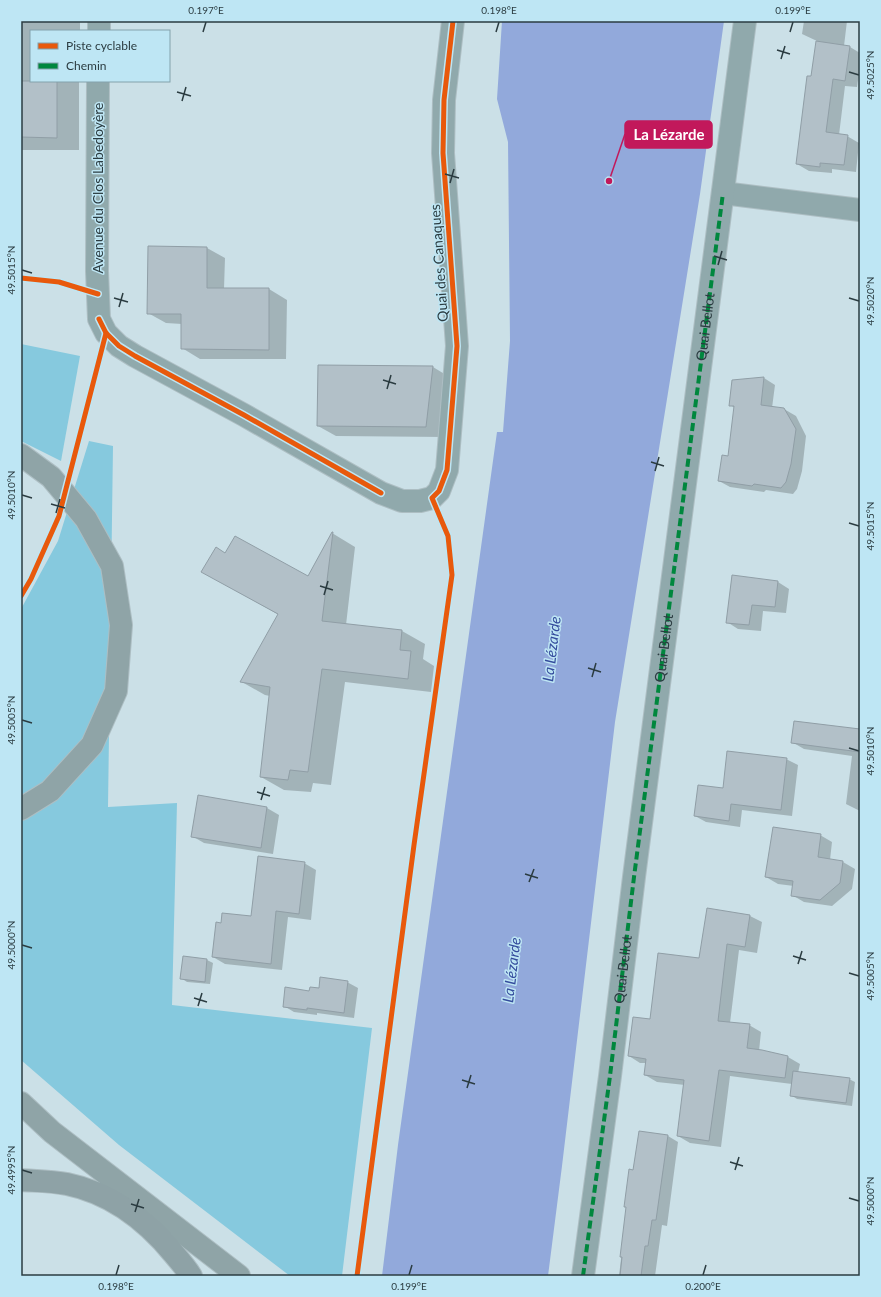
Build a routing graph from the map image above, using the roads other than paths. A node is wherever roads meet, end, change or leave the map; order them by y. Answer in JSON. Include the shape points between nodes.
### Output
{"nodes":[{"id":1,"x":453,"y":21,"type":"edge"},
{"id":2,"x":745,"y":21,"type":"edge"},
{"id":3,"x":98,"y":82,"type":"edge"},
{"id":4,"x":723,"y":193,"type":"junction"},
{"id":5,"x":860,"y":210,"type":"edge"},
{"id":6,"x":21,"y":456,"type":"edge"},
{"id":7,"x":381,"y":493,"type":"joint"},
{"id":8,"x":21,"y":809,"type":"edge"},
{"id":9,"x":21,"y":1103,"type":"edge"},
{"id":10,"x":21,"y":1180,"type":"edge"},
{"id":11,"x":191,"y":1276,"type":"edge"},
{"id":12,"x":239,"y":1276,"type":"edge"},
{"id":13,"x":583,"y":1276,"type":"edge"}],
"edges":[{"from":1,"to":7,"type":"street","name":"Quai des Canaques","via":[[444,100],[443,153],[457,346],[448,470],[432,498],[402,501]]},
{"from":2,"to":4,"type":"street","name":"Quai Bellot"},
{"from":3,"to":7,"type":"street","name":"Avenue du Clos Labedoyère","via":[[97,271],[99,319],[106,333],[119,346]]},
{"from":4,"to":5,"type":"street"},
{"from":4,"to":13,"type":"street","name":"Quai Bellot"},
{"from":6,"to":8,"type":"main road","via":[[51,477],[86,519],[112,566],[121,625],[116,691],[92,745],[50,791]]},
{"from":9,"to":12,"type":"main road","via":[[52,1132]]},
{"from":10,"to":11,"type":"highway","via":[[66,1184],[89,1190],[124,1207],[163,1241]]}]}
